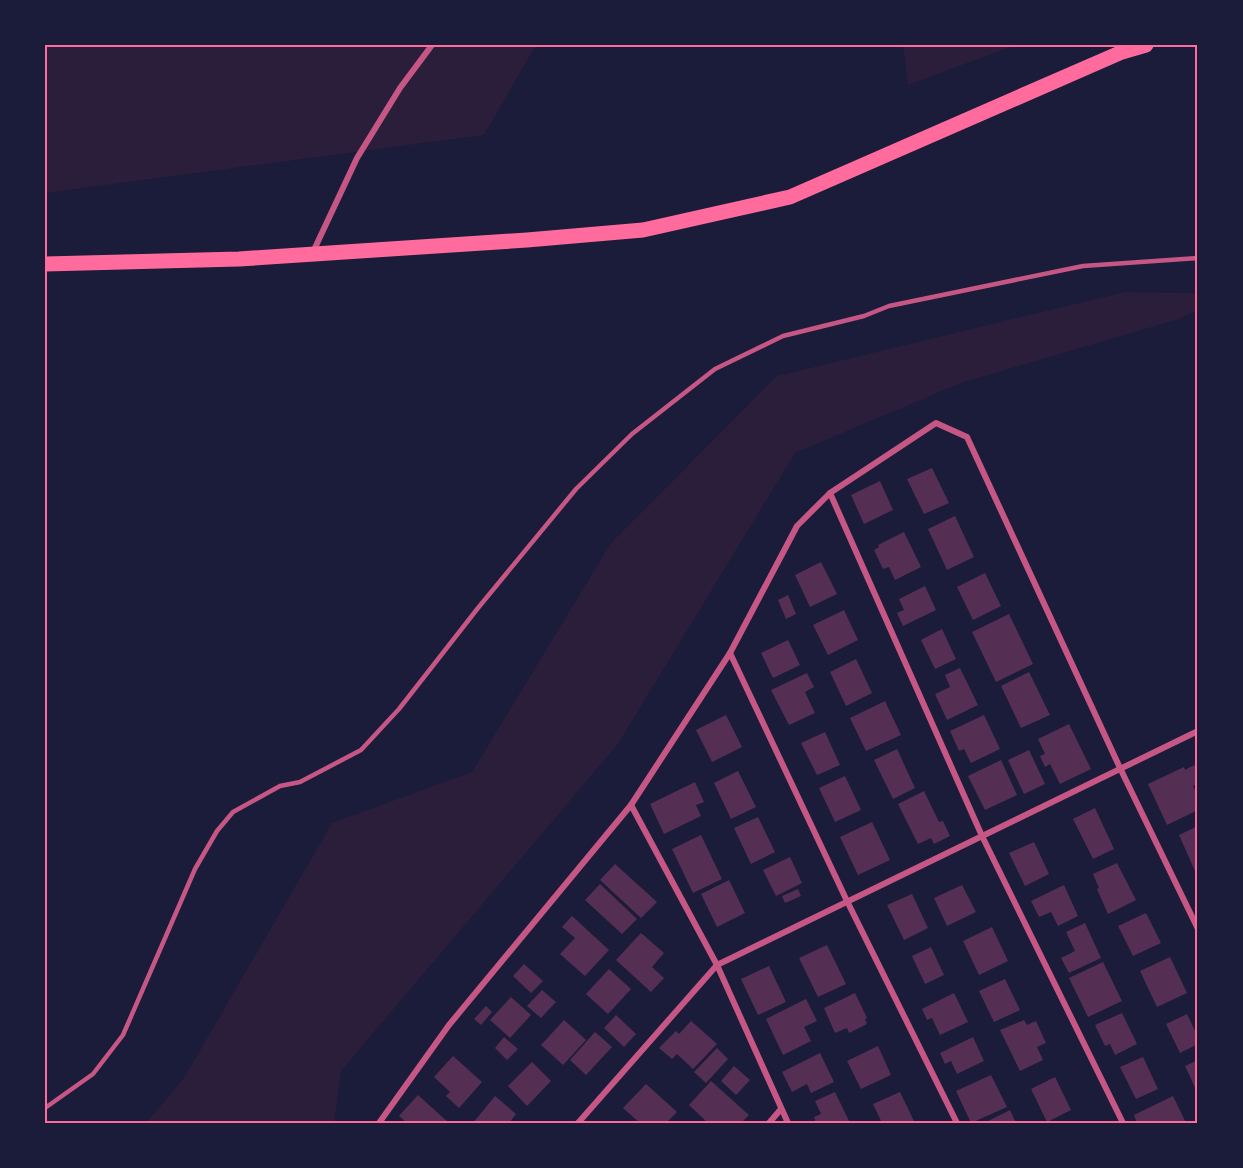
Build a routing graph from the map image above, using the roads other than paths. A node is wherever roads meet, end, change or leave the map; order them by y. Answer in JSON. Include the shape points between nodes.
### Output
{"nodes":[{"id":1,"x":432,"y":45,"type":"edge"},
{"id":2,"x":1146,"y":45,"type":"edge"},
{"id":3,"x":312,"y":254,"type":"junction"},
{"id":4,"x":1198,"y":258,"type":"edge"},
{"id":5,"x":45,"y":264,"type":"edge"},
{"id":6,"x":830,"y":493,"type":"junction"},
{"id":7,"x":730,"y":653,"type":"junction"},
{"id":8,"x":1198,"y":731,"type":"edge"},
{"id":9,"x":1120,"y":768,"type":"junction"},
{"id":10,"x":631,"y":805,"type":"junction"},
{"id":11,"x":982,"y":836,"type":"junction"},
{"id":12,"x":848,"y":901,"type":"junction"},
{"id":13,"x":1198,"y":928,"type":"edge"},
{"id":14,"x":717,"y":965,"type":"junction"},
{"id":15,"x":45,"y":1108,"type":"edge"},
{"id":16,"x":781,"y":1109,"type":"junction"},
{"id":17,"x":380,"y":1123,"type":"edge"},
{"id":18,"x":578,"y":1123,"type":"edge"},
{"id":19,"x":769,"y":1123,"type":"edge"},
{"id":20,"x":788,"y":1123,"type":"edge"},
{"id":21,"x":957,"y":1123,"type":"edge"},
{"id":22,"x":1123,"y":1123,"type":"edge"}],
"edges":[{"from":1,"to":3,"type":"street","via":[[357,158]]},
{"from":2,"to":3,"type":"main road","via":[[790,197],[643,230]]},
{"from":3,"to":5,"type":"main road"},
{"from":4,"to":15,"type":"lane","via":[[1083,266],[889,306],[783,336],[715,369],[632,434],[576,489],[399,709],[361,750],[233,812],[195,869],[123,1035],[93,1074]]},
{"from":6,"to":7,"type":"street","via":[[797,526]]},
{"from":6,"to":9,"type":"street","via":[[936,423],[967,437]]},
{"from":6,"to":11,"type":"street"},
{"from":7,"to":10,"type":"street"},
{"from":7,"to":12,"type":"street"},
{"from":8,"to":9,"type":"street"},
{"from":9,"to":11,"type":"street"},
{"from":9,"to":13,"type":"street"},
{"from":10,"to":14,"type":"street"},
{"from":10,"to":17,"type":"street","via":[[449,1025]]},
{"from":11,"to":12,"type":"street"},
{"from":11,"to":22,"type":"street"},
{"from":12,"to":14,"type":"street"},
{"from":12,"to":21,"type":"street"},
{"from":14,"to":16,"type":"street"},
{"from":14,"to":18,"type":"street"},
{"from":16,"to":19,"type":"street"},
{"from":16,"to":20,"type":"street"}]}
